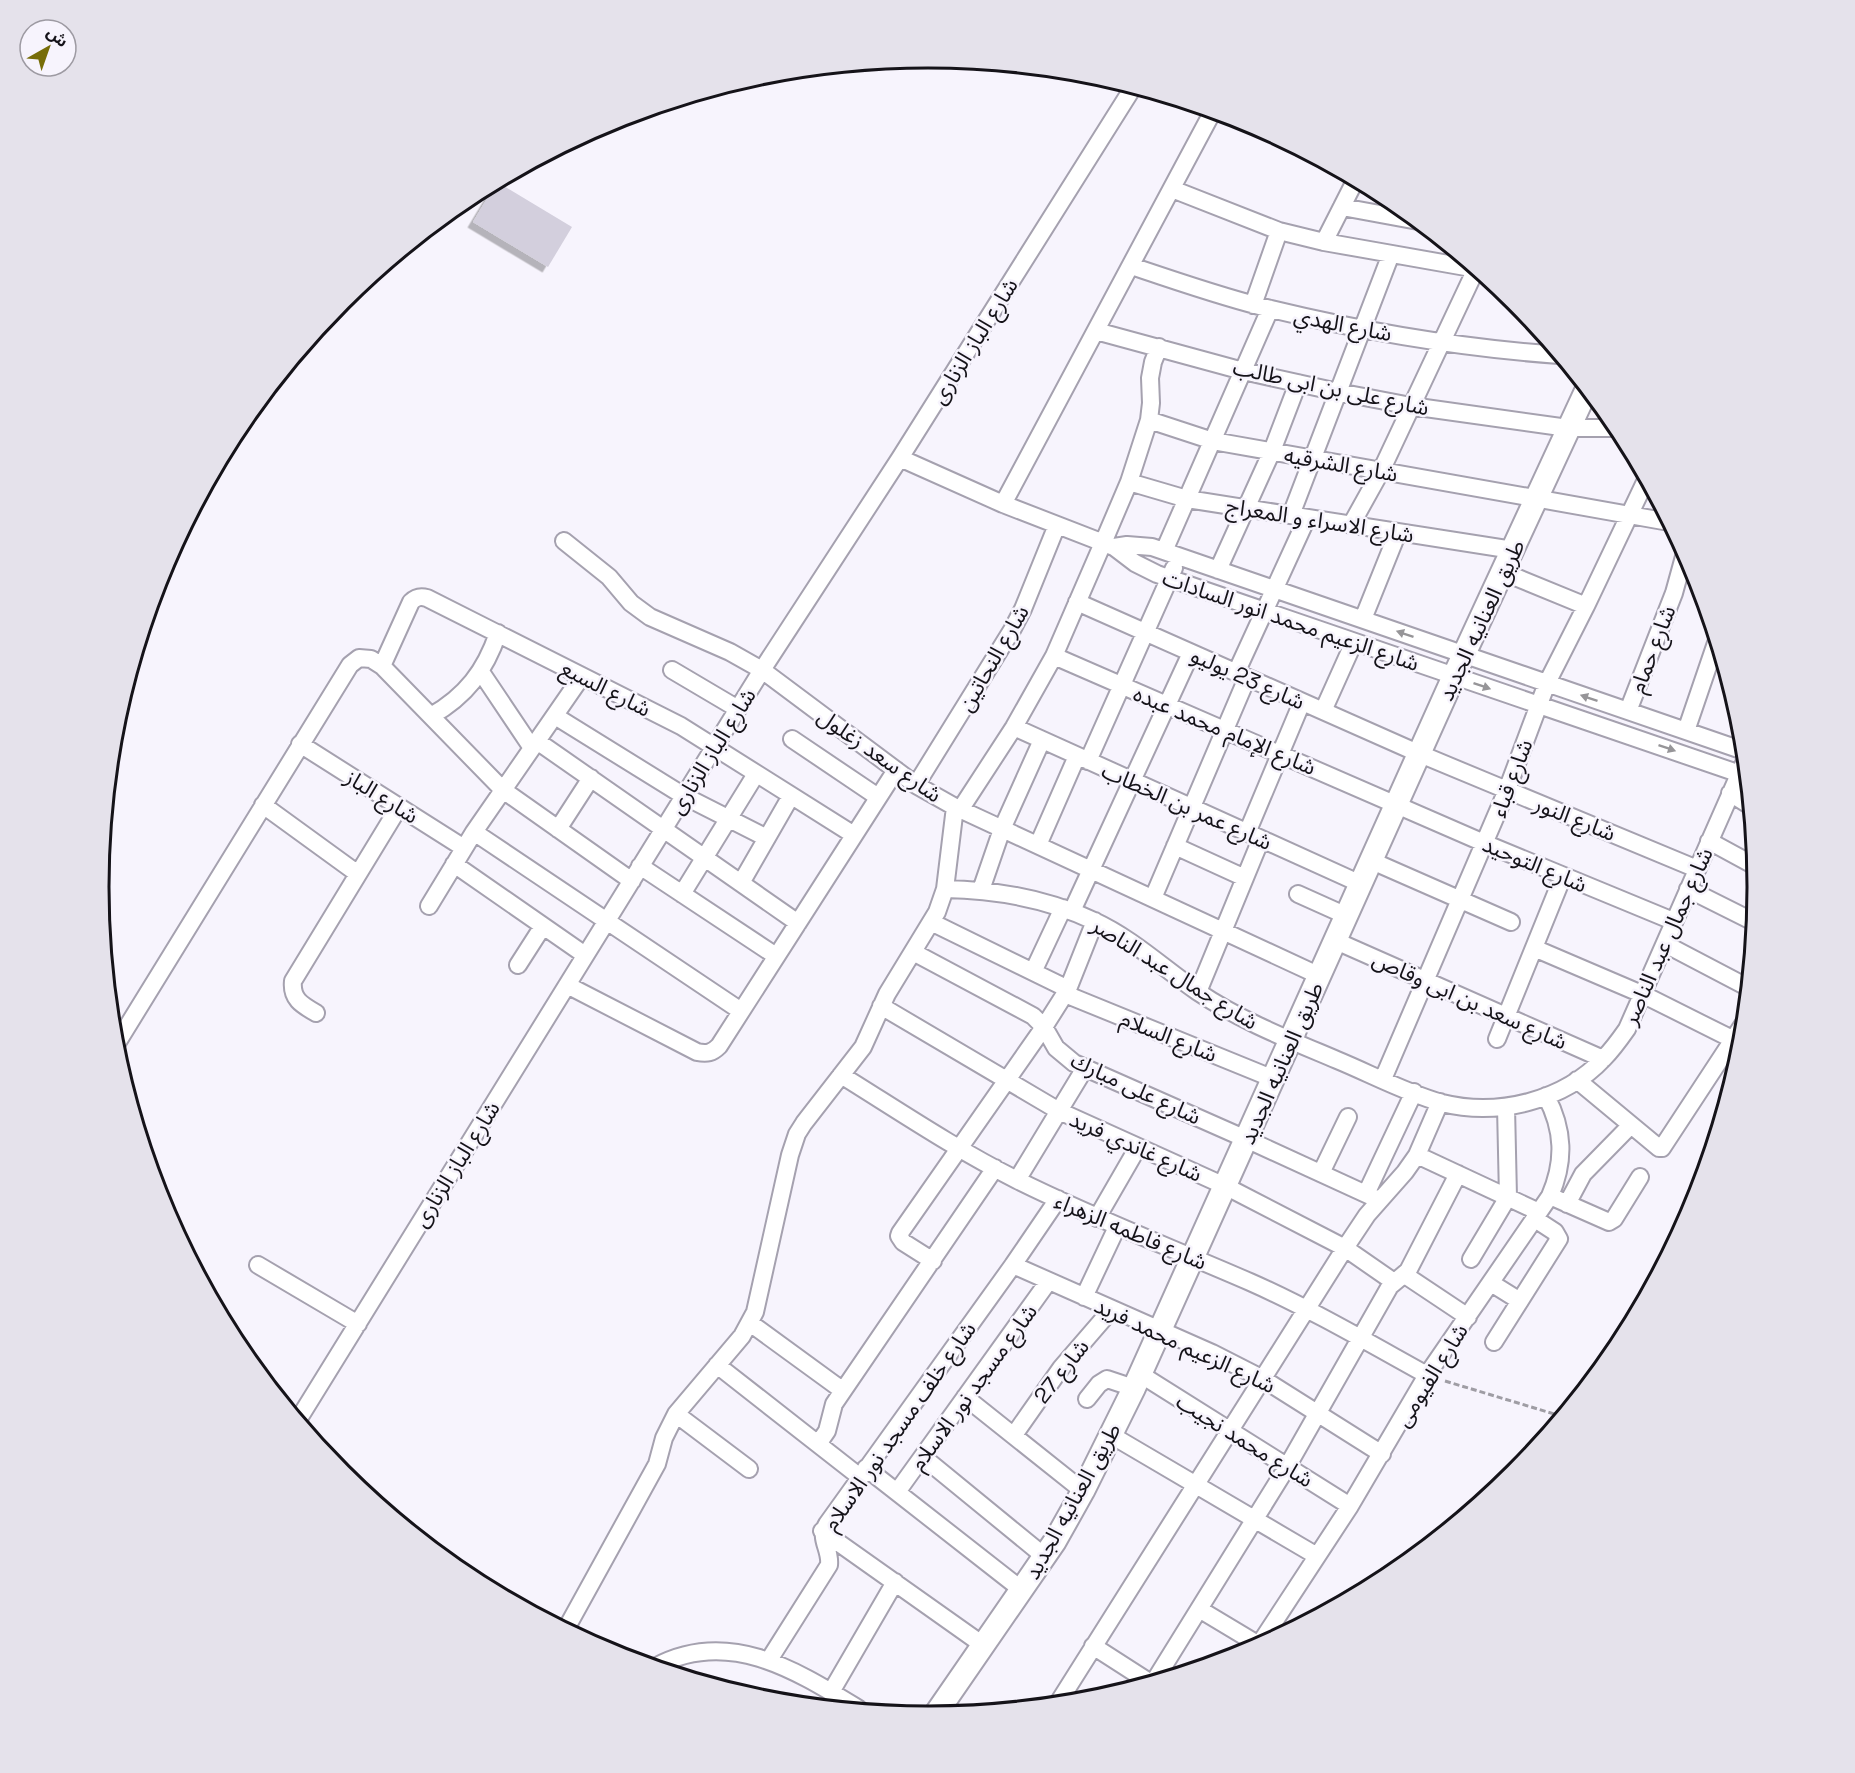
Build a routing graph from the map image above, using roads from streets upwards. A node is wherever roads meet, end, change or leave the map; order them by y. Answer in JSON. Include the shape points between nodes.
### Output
{"nodes":[{"id":1,"x":1130,"y":93,"type":"edge"},
{"id":2,"x":1209,"y":118,"type":"edge"},
{"id":3,"x":1352,"y":187,"type":"edge"},
{"id":4,"x":1172,"y":189,"type":"junction"},
{"id":5,"x":1342,"y":207,"type":"junction"},
{"id":6,"x":1399,"y":217,"type":"edge"},
{"id":7,"x":1280,"y":231,"type":"junction"},
{"id":8,"x":1324,"y":242,"type":"junction"},
{"id":9,"x":1390,"y":254,"type":"junction"},
{"id":10,"x":1131,"y":266,"type":"junction"},
{"id":11,"x":1463,"y":267,"type":"edge"},
{"id":12,"x":1473,"y":276,"type":"edge"},
{"id":13,"x":1253,"y":304,"type":"junction"},
{"id":14,"x":1270,"y":309,"type":"junction"},
{"id":15,"x":1363,"y":328,"type":"junction"},
{"id":16,"x":1096,"y":331,"type":"junction"},
{"id":17,"x":1442,"y":343,"type":"junction"},
{"id":18,"x":1159,"y":347,"type":"junction"},
{"id":19,"x":1550,"y":354,"type":"edge"},
{"id":20,"x":1243,"y":370,"type":"junction"},
{"id":21,"x":1298,"y":383,"type":"junction"},
{"id":22,"x":1338,"y":392,"type":"junction"},
{"id":23,"x":1583,"y":396,"type":"edge"},
{"id":24,"x":1412,"y":406,"type":"junction"},
{"id":25,"x":1149,"y":420,"type":"junction"},
{"id":26,"x":1568,"y":428,"type":"junction"},
{"id":27,"x":1606,"y":428,"type":"edge"},
{"id":28,"x":1213,"y":441,"type":"junction"},
{"id":29,"x":1272,"y":451,"type":"junction"},
{"id":30,"x":900,"y":458,"type":"junction"},
{"id":31,"x":1313,"y":459,"type":"junction"},
{"id":32,"x":1381,"y":471,"type":"junction"},
{"id":33,"x":1129,"y":482,"type":"junction"},
{"id":34,"x":1643,"y":487,"type":"edge"},
{"id":35,"x":1187,"y":499,"type":"junction"},
{"id":36,"x":1536,"y":499,"type":"junction"},
{"id":37,"x":1003,"y":504,"type":"junction"},
{"id":38,"x":1245,"y":508,"type":"junction"},
{"id":39,"x":1630,"y":515,"type":"junction"},
{"id":40,"x":1299,"y":517,"type":"junction"},
{"id":41,"x":1660,"y":520,"type":"edge"},
{"id":42,"x":1057,"y":525,"type":"junction"},
{"id":43,"x":1351,"y":525,"type":"junction"},
{"id":44,"x":1398,"y":532,"type":"junction"},
{"id":45,"x":564,"y":541,"type":"dead end"},
{"id":46,"x":1109,"y":545,"type":"junction"},
{"id":47,"x":1513,"y":550,"type":"junction"},
{"id":48,"x":1172,"y":554,"type":"junction"},
{"id":49,"x":1681,"y":567,"type":"edge"},
{"id":50,"x":1218,"y":570,"type":"junction"},
{"id":51,"x":1503,"y":572,"type":"junction"},
{"id":52,"x":1170,"y":578,"type":"junction"},
{"id":53,"x":1274,"y":589,"type":"junction"},
{"id":54,"x":1077,"y":602,"type":"junction"},
{"id":55,"x":1586,"y":606,"type":"junction"},
{"id":56,"x":1263,"y":612,"type":"junction"},
{"id":57,"x":1363,"y":619,"type":"junction"},
{"id":58,"x":1145,"y":632,"type":"junction"},
{"id":59,"x":498,"y":633,"type":"junction"},
{"id":60,"x":1354,"y":642,"type":"junction"},
{"id":61,"x":1191,"y":653,"type":"junction"},
{"id":62,"x":1465,"y":654,"type":"junction"},
{"id":63,"x":1712,"y":654,"type":"edge"},
{"id":64,"x":1053,"y":656,"type":"junction"},
{"id":65,"x":382,"y":666,"type":"junction"},
{"id":66,"x":672,"y":670,"type":"dead end"},
{"id":67,"x":762,"y":670,"type":"junction"},
{"id":68,"x":481,"y":672,"type":"junction"},
{"id":69,"x":1241,"y":675,"type":"junction"},
{"id":70,"x":582,"y":676,"type":"junction"},
{"id":71,"x":1454,"y":676,"type":"junction"},
{"id":72,"x":1547,"y":683,"type":"junction"},
{"id":73,"x":1121,"y":685,"type":"junction"},
{"id":74,"x":1302,"y":702,"type":"junction"},
{"id":75,"x":1167,"y":705,"type":"junction"},
{"id":76,"x":1539,"y":705,"type":"junction"},
{"id":77,"x":738,"y":709,"type":"junction"},
{"id":78,"x":1323,"y":711,"type":"junction"},
{"id":79,"x":1628,"y":711,"type":"junction"},
{"id":80,"x":431,"y":716,"type":"junction"},
{"id":81,"x":555,"y":716,"type":"junction"},
{"id":82,"x":1014,"y":727,"type":"junction"},
{"id":83,"x":1225,"y":730,"type":"junction"},
{"id":84,"x":1686,"y":731,"type":"junction"},
{"id":85,"x":792,"y":739,"type":"dead end"},
{"id":86,"x":1042,"y":740,"type":"junction"},
{"id":87,"x":300,"y":744,"type":"junction"},
{"id":88,"x":535,"y":745,"type":"junction"},
{"id":89,"x":714,"y":747,"type":"junction"},
{"id":90,"x":1734,"y":748,"type":"edge"},
{"id":91,"x":1281,"y":754,"type":"junction"},
{"id":92,"x":1420,"y":754,"type":"junction"},
{"id":93,"x":1083,"y":759,"type":"junction"},
{"id":94,"x":1737,"y":768,"type":"edge"},
{"id":95,"x":896,"y":770,"type":"junction"},
{"id":96,"x":756,"y":774,"type":"junction"},
{"id":97,"x":591,"y":778,"type":"junction"},
{"id":98,"x":1739,"y":778,"type":"edge"},
{"id":99,"x":1132,"y":781,"type":"junction"},
{"id":100,"x":916,"y":785,"type":"junction"},
{"id":101,"x":503,"y":790,"type":"junction"},
{"id":102,"x":1507,"y":790,"type":"junction"},
{"id":103,"x":1730,"y":793,"type":"junction"},
{"id":104,"x":684,"y":796,"type":"junction"},
{"id":105,"x":791,"y":796,"type":"junction"},
{"id":106,"x":878,"y":797,"type":"junction"},
{"id":107,"x":1741,"y":800,"type":"edge"},
{"id":108,"x":1397,"y":804,"type":"junction"},
{"id":109,"x":263,"y":805,"type":"junction"},
{"id":110,"x":399,"y":807,"type":"junction"},
{"id":111,"x":1191,"y":808,"type":"junction"},
{"id":112,"x":957,"y":809,"type":"junction"},
{"id":113,"x":728,"y":819,"type":"junction"},
{"id":114,"x":558,"y":829,"type":"junction"},
{"id":115,"x":663,"y":829,"type":"junction"},
{"id":116,"x":1002,"y":829,"type":"junction"},
{"id":117,"x":474,"y":832,"type":"junction"},
{"id":118,"x":854,"y":834,"type":"junction"},
{"id":119,"x":1254,"y":836,"type":"junction"},
{"id":120,"x":767,"y":838,"type":"junction"},
{"id":121,"x":1709,"y":841,"type":"junction"},
{"id":122,"x":1484,"y":843,"type":"junction"},
{"id":123,"x":1038,"y":845,"type":"junction"},
{"id":124,"x":1175,"y":846,"type":"junction"},
{"id":125,"x":464,"y":848,"type":"junction"},
{"id":126,"x":705,"y":858,"type":"junction"},
{"id":127,"x":1372,"y":861,"type":"junction"},
{"id":128,"x":1746,"y":861,"type":"edge"},
{"id":129,"x":454,"y":864,"type":"junction"},
{"id":130,"x":1091,"y":869,"type":"junction"},
{"id":131,"x":1697,"y":869,"type":"junction"},
{"id":132,"x":636,"y":873,"type":"junction"},
{"id":133,"x":358,"y":874,"type":"junction"},
{"id":134,"x":1563,"y":876,"type":"junction"},
{"id":135,"x":1245,"y":878,"type":"junction"},
{"id":136,"x":741,"y":883,"type":"junction"},
{"id":137,"x":1361,"y":884,"type":"junction"},
{"id":138,"x":945,"y":889,"type":"junction"},
{"id":139,"x":1688,"y":889,"type":"junction"},
{"id":140,"x":981,"y":890,"type":"junction"},
{"id":141,"x":682,"y":894,"type":"junction"},
{"id":142,"x":1298,"y":894,"type":"dead end"},
{"id":143,"x":1153,"y":898,"type":"junction"},
{"id":144,"x":1460,"y":900,"type":"junction"},
{"id":145,"x":429,"y":906,"type":"dead end"},
{"id":146,"x":1067,"y":909,"type":"junction"},
{"id":147,"x":1347,"y":916,"type":"junction"},
{"id":148,"x":1746,"y":918,"type":"edge"},
{"id":149,"x":606,"y":921,"type":"junction"},
{"id":150,"x":1095,"y":921,"type":"junction"},
{"id":151,"x":1673,"y":921,"type":"junction"},
{"id":152,"x":931,"y":922,"type":"junction"},
{"id":153,"x":1511,"y":922,"type":"dead end"},
{"id":154,"x":798,"y":923,"type":"junction"},
{"id":155,"x":543,"y":926,"type":"junction"},
{"id":156,"x":1223,"y":931,"type":"junction"},
{"id":157,"x":1336,"y":941,"type":"junction"},
{"id":158,"x":1665,"y":944,"type":"junction"},
{"id":159,"x":1534,"y":948,"type":"junction"},
{"id":160,"x":913,"y":952,"type":"junction"},
{"id":161,"x":585,"y":955,"type":"junction"},
{"id":162,"x":776,"y":956,"type":"junction"},
{"id":163,"x":518,"y":965,"type":"dead end"},
{"id":164,"x":1033,"y":972,"type":"junction"},
{"id":165,"x":1320,"y":976,"type":"junction"},
{"id":166,"x":1425,"y":981,"type":"junction"},
{"id":167,"x":1740,"y":983,"type":"edge"},
{"id":168,"x":567,"y":985,"type":"junction"},
{"id":169,"x":1066,"y":991,"type":"junction"},
{"id":170,"x":1198,"y":992,"type":"junction"},
{"id":171,"x":1644,"y":995,"type":"junction"},
{"id":172,"x":880,"y":1006,"type":"junction"},
{"id":173,"x":741,"y":1011,"type":"junction"},
{"id":174,"x":316,"y":1013,"type":"dead end"},
{"id":175,"x":1506,"y":1016,"type":"junction"},
{"id":176,"x":1044,"y":1027,"type":"junction"},
{"id":177,"x":122,"y":1035,"type":"edge"},
{"id":178,"x":1497,"y":1038,"type":"dead end"},
{"id":179,"x":1732,"y":1039,"type":"edge"},
{"id":180,"x":1291,"y":1040,"type":"junction"},
{"id":181,"x":1731,"y":1044,"type":"edge"},
{"id":182,"x":1604,"y":1059,"type":"junction"},
{"id":183,"x":1085,"y":1068,"type":"junction"},
{"id":184,"x":841,"y":1074,"type":"junction"},
{"id":185,"x":1274,"y":1079,"type":"junction"},
{"id":186,"x":1383,"y":1079,"type":"junction"},
{"id":187,"x":1577,"y":1080,"type":"junction"},
{"id":188,"x":1006,"y":1081,"type":"junction"},
{"id":189,"x":1414,"y":1092,"type":"junction"},
{"id":190,"x":1546,"y":1096,"type":"junction"},
{"id":191,"x":1440,"y":1102,"type":"junction"},
{"id":192,"x":1506,"y":1107,"type":"junction"},
{"id":193,"x":1059,"y":1111,"type":"junction"},
{"id":194,"x":1348,"y":1117,"type":"dead end"},
{"id":195,"x":1631,"y":1125,"type":"junction"},
{"id":196,"x":1246,"y":1138,"type":"junction"},
{"id":197,"x":1138,"y":1147,"type":"junction"},
{"id":198,"x":958,"y":1148,"type":"junction"},
{"id":199,"x":1417,"y":1155,"type":"junction"},
{"id":200,"x":995,"y":1168,"type":"junction"},
{"id":201,"x":1321,"y":1173,"type":"junction"},
{"id":202,"x":1458,"y":1174,"type":"junction"},
{"id":203,"x":1641,"y":1177,"type":"dead end"},
{"id":204,"x":1017,"y":1180,"type":"junction"},
{"id":205,"x":1225,"y":1186,"type":"junction"},
{"id":206,"x":1373,"y":1197,"type":"junction"},
{"id":207,"x":1508,"y":1197,"type":"junction"},
{"id":208,"x":1550,"y":1197,"type":"junction"},
{"id":209,"x":1058,"y":1199,"type":"junction"},
{"id":210,"x":1567,"y":1204,"type":"junction"},
{"id":211,"x":1537,"y":1215,"type":"junction"},
{"id":212,"x":1096,"y":1218,"type":"junction"},
{"id":213,"x":1117,"y":1227,"type":"junction"},
{"id":214,"x":1345,"y":1248,"type":"junction"},
{"id":215,"x":1193,"y":1258,"type":"junction"},
{"id":216,"x":1472,"y":1259,"type":"dead end"},
{"id":217,"x":933,"y":1261,"type":"junction"},
{"id":218,"x":258,"y":1265,"type":"dead end"},
{"id":219,"x":1013,"y":1265,"type":"junction"},
{"id":220,"x":1399,"y":1278,"type":"junction"},
{"id":221,"x":1048,"y":1282,"type":"junction"},
{"id":222,"x":1491,"y":1283,"type":"junction"},
{"id":223,"x":1084,"y":1297,"type":"junction"},
{"id":224,"x":1520,"y":1301,"type":"junction"},
{"id":225,"x":1112,"y":1309,"type":"junction"},
{"id":226,"x":1308,"y":1309,"type":"junction"},
{"id":227,"x":1468,"y":1317,"type":"junction"},
{"id":228,"x":750,"y":1323,"type":"junction"},
{"id":229,"x":358,"y":1324,"type":"junction"},
{"id":230,"x":1160,"y":1330,"type":"junction"},
{"id":231,"x":1360,"y":1338,"type":"junction"},
{"id":232,"x":1494,"y":1342,"type":"dead end"},
{"id":233,"x":717,"y":1365,"type":"junction"},
{"id":234,"x":1427,"y":1375,"type":"junction"},
{"id":235,"x":1263,"y":1379,"type":"junction"},
{"id":236,"x":1137,"y":1381,"type":"junction"},
{"id":237,"x":842,"y":1390,"type":"junction"},
{"id":238,"x":965,"y":1397,"type":"junction"},
{"id":239,"x":1087,"y":1399,"type":"dead end"},
{"id":240,"x":1318,"y":1413,"type":"junction"},
{"id":241,"x":302,"y":1414,"type":"edge"},
{"id":242,"x":676,"y":1414,"type":"junction"},
{"id":243,"x":1231,"y":1431,"type":"junction"},
{"id":244,"x":1014,"y":1435,"type":"junction"},
{"id":245,"x":1111,"y":1435,"type":"junction"},
{"id":246,"x":819,"y":1444,"type":"junction"},
{"id":247,"x":1382,"y":1454,"type":"junction"},
{"id":248,"x":922,"y":1457,"type":"junction"},
{"id":249,"x":1287,"y":1467,"type":"junction"},
{"id":250,"x":748,"y":1469,"type":"dead end"},
{"id":251,"x":863,"y":1473,"type":"junction"},
{"id":252,"x":1196,"y":1485,"type":"junction"},
{"id":253,"x":1083,"y":1491,"type":"junction"},
{"id":254,"x":897,"y":1492,"type":"junction"},
{"id":255,"x":1350,"y":1506,"type":"junction"},
{"id":256,"x":1255,"y":1520,"type":"junction"},
{"id":257,"x":822,"y":1531,"type":"junction"},
{"id":258,"x":1044,"y":1556,"type":"junction"},
{"id":259,"x":1317,"y":1556,"type":"junction"},
{"id":260,"x":895,"y":1582,"type":"junction"},
{"id":261,"x":1022,"y":1590,"type":"junction"},
{"id":262,"x":1199,"y":1609,"type":"junction"},
{"id":263,"x":569,"y":1623,"type":"edge"},
{"id":264,"x":1268,"y":1631,"type":"edge"},
{"id":265,"x":1249,"y":1639,"type":"edge"},
{"id":266,"x":983,"y":1645,"type":"junction"},
{"id":267,"x":1093,"y":1646,"type":"junction"},
{"id":268,"x":769,"y":1660,"type":"junction"},
{"id":269,"x":666,"y":1663,"type":"edge"},
{"id":270,"x":1160,"y":1671,"type":"edge"},
{"id":271,"x":1142,"y":1677,"type":"edge"},
{"id":272,"x":831,"y":1692,"type":"junction"},
{"id":273,"x":1064,"y":1693,"type":"edge"},
{"id":274,"x":845,"y":1701,"type":"edge"},
{"id":275,"x":942,"y":1705,"type":"edge"}],
"edges":[{"from":1,"to":30,"type":"street","name":"شارع الباز الزنارى"},
{"from":2,"to":4,"type":"street"},
{"from":3,"to":5,"type":"street"},
{"from":4,"to":7,"type":"street"},
{"from":4,"to":10,"type":"street"},
{"from":5,"to":6,"type":"street"},
{"from":5,"to":8,"type":"street"},
{"from":7,"to":8,"type":"street"},
{"from":7,"to":13,"type":"street"},
{"from":8,"to":9,"type":"street"},
{"from":9,"to":11,"type":"street"},
{"from":9,"to":15,"type":"street"},
{"from":10,"to":13,"type":"street","name":"شارع الهدي"},
{"from":10,"to":16,"type":"street"},
{"from":12,"to":17,"type":"street"},
{"from":13,"to":14,"type":"street","name":"شارع الهدي"},
{"from":14,"to":15,"type":"street","name":"شارع الهدي"},
{"from":14,"to":20,"type":"street"},
{"from":15,"to":17,"type":"street","name":"شارع الهدي"},
{"from":15,"to":22,"type":"street"},
{"from":16,"to":18,"type":"street","name":"شارع على بن ابى طالب"},
{"from":16,"to":37,"type":"street"},
{"from":17,"to":19,"type":"street","name":"شارع الهدي"},
{"from":17,"to":24,"type":"street"},
{"from":18,"to":20,"type":"street","name":"شارع على بن ابى طالب"},
{"from":18,"to":25,"type":"street","via":[[1150,378]]},
{"from":20,"to":21,"type":"street","name":"شارع على بن ابى طالب"},
{"from":20,"to":28,"type":"street"},
{"from":21,"to":22,"type":"street","name":"شارع على بن ابى طالب"},
{"from":21,"to":29,"type":"street"},
{"from":22,"to":24,"type":"street","name":"شارع على بن ابى طالب"},
{"from":22,"to":31,"type":"street"},
{"from":23,"to":26,"type":"street","name":"طريق العنانيه الجديد"},
{"from":24,"to":26,"type":"street","name":"شارع على بن ابى طالب"},
{"from":24,"to":32,"type":"street"},
{"from":25,"to":28,"type":"street","name":"شارع الشرقيه"},
{"from":25,"to":33,"type":"street"},
{"from":26,"to":27,"type":"street","name":"شارع على بن ابى طالب"},
{"from":26,"to":36,"type":"street","name":"طريق العنانيه الجديد"},
{"from":28,"to":29,"type":"street","name":"شارع الشرقيه"},
{"from":28,"to":35,"type":"street"},
{"from":29,"to":31,"type":"street","name":"شارع الشرقيه"},
{"from":29,"to":38,"type":"street"},
{"from":30,"to":37,"type":"street","name":"شارع الزعيم محمد انور السادات"},
{"from":30,"to":67,"type":"street","name":"شارع الباز الزنارى"},
{"from":31,"to":32,"type":"street","name":"شارع الشرقيه"},
{"from":31,"to":40,"type":"street"},
{"from":32,"to":36,"type":"street","name":"شارع الشرقيه"},
{"from":32,"to":43,"type":"street"},
{"from":33,"to":35,"type":"street","name":"شارع الاسراء و المعراج"},
{"from":33,"to":46,"type":"street"},
{"from":34,"to":39,"type":"street","name":"شارع قباء"},
{"from":35,"to":38,"type":"street","name":"شارع الاسراء و المعراج"},
{"from":35,"to":48,"type":"street"},
{"from":36,"to":39,"type":"street","name":"شارع الشرقيه"},
{"from":36,"to":47,"type":"street","name":"طريق العنانيه الجديد"},
{"from":37,"to":42,"type":"street","name":"شارع الزعيم محمد انور السادات"},
{"from":38,"to":40,"type":"street","name":"شارع الاسراء و المعراج"},
{"from":38,"to":50,"type":"street"},
{"from":39,"to":41,"type":"street","name":"شارع الشرقيه"},
{"from":39,"to":55,"type":"street","name":"شارع قباء"},
{"from":40,"to":43,"type":"street","name":"شارع الاسراء و المعراج"},
{"from":40,"to":53,"type":"street"},
{"from":42,"to":46,"type":"street","name":"شارع الزعيم محمد انور السادات"},
{"from":42,"to":100,"type":"street","name":"شارع النحاتين","via":[[1012,630]]},
{"from":43,"to":44,"type":"street","name":"شارع الاسراء و المعراج"},
{"from":44,"to":47,"type":"street","name":"شارع الاسراء و المعراج"},
{"from":44,"to":57,"type":"street"},
{"from":45,"to":67,"type":"street","name":"شارع سعد زغلول","via":[[609,577],[650,618]]},
{"from":46,"to":48,"type":"street","name":"شارع الزعيم محمد انور السادات","via":[[1140,545]]},
{"from":46,"to":52,"type":"street","name":"شارع الزعيم محمد انور السادات","via":[[1134,563]]},
{"from":46,"to":54,"type":"street"},
{"from":47,"to":51,"type":"street","name":"طريق العنانيه الجديد"},
{"from":48,"to":50,"type":"street","name":"شارع الزعيم محمد انور السادات"},
{"from":48,"to":52,"type":"street"},
{"from":49,"to":79,"type":"street","name":"شارع حمام"},
{"from":50,"to":53,"type":"street","name":"شارع الزعيم محمد انور السادات"},
{"from":51,"to":55,"type":"street"},
{"from":51,"to":62,"type":"street","name":"طريق العنانيه الجديد"},
{"from":52,"to":56,"type":"street","name":"شارع الزعيم محمد انور السادات"},
{"from":52,"to":58,"type":"street"},
{"from":53,"to":56,"type":"street"},
{"from":53,"to":57,"type":"street","name":"شارع الزعيم محمد انور السادات"},
{"from":54,"to":58,"type":"street","name":"شارع 23 يوليو"},
{"from":54,"to":64,"type":"street"},
{"from":55,"to":72,"type":"street","name":"شارع قباء"},
{"from":56,"to":60,"type":"street","name":"شارع الزعيم محمد انور السادات"},
{"from":56,"to":69,"type":"street"},
{"from":62,"to":57,"type":"street","name":"شارع الزعيم محمد انور السادات","one_way":true},
{"from":58,"to":61,"type":"street","name":"شارع 23 يوليو"},
{"from":58,"to":73,"type":"street"},
{"from":59,"to":65,"type":"street","name":"شارع السبع","via":[[427,598],[416,598]]},
{"from":59,"to":68,"type":"street"},
{"from":59,"to":70,"type":"street","name":"شارع السبع"},
{"from":60,"to":71,"type":"street","name":"شارع الزعيم محمد انور السادات"},
{"from":60,"to":78,"type":"street"},
{"from":61,"to":69,"type":"street","name":"شارع 23 يوليو"},
{"from":61,"to":75,"type":"street"},
{"from":62,"to":71,"type":"street","name":"طريق العنانيه الجديد"},
{"from":62,"to":72,"type":"street","name":"شارع الزعيم محمد انور السادات"},
{"from":63,"to":84,"type":"street"},
{"from":64,"to":73,"type":"street","name":"شارع الإمام محمد عبده"},
{"from":64,"to":82,"type":"street"},
{"from":65,"to":80,"type":"street"},
{"from":65,"to":87,"type":"street","via":[[365,657],[354,660]]},
{"from":66,"to":77,"type":"street"},
{"from":67,"to":77,"type":"street","name":"شارع الباز الزنارى"},
{"from":67,"to":95,"type":"street","name":"شارع سعد زغلول"},
{"from":68,"to":80,"type":"street","via":[[459,698]]},
{"from":68,"to":88,"type":"street"},
{"from":69,"to":74,"type":"street","name":"شارع 23 يوليو"},
{"from":69,"to":83,"type":"street"},
{"from":70,"to":81,"type":"street"},
{"from":70,"to":89,"type":"street","name":"شارع السبع"},
{"from":71,"to":76,"type":"street","name":"شارع الزعيم محمد انور السادات","one_way":true},
{"from":71,"to":92,"type":"street","name":"طريق العنانيه الجديد"},
{"from":72,"to":76,"type":"street","name":"شارع قباء"},
{"from":79,"to":72,"type":"street","name":"شارع الزعيم محمد انور السادات","one_way":true},
{"from":73,"to":75,"type":"street","name":"شارع الإمام محمد عبده"},
{"from":73,"to":93,"type":"street"},
{"from":74,"to":78,"type":"street","name":"شارع 23 يوليو"},
{"from":74,"to":91,"type":"street"},
{"from":75,"to":83,"type":"street","name":"شارع الإمام محمد عبده"},
{"from":75,"to":99,"type":"street"},
{"from":76,"to":94,"type":"street","name":"شارع الزعيم محمد انور السادات","one_way":true},
{"from":76,"to":102,"type":"street","name":"شارع قباء"},
{"from":77,"to":89,"type":"street","name":"شارع الباز الزنارى"},
{"from":78,"to":92,"type":"street","name":"شارع 23 يوليو"},
{"from":79,"to":84,"type":"street","name":"شارع الزعيم محمد انور السادات"},
{"from":80,"to":101,"type":"street"},
{"from":81,"to":88,"type":"street"},
{"from":81,"to":104,"type":"street"},
{"from":82,"to":86,"type":"street","name":"شارع عمر بن الخطاب"},
{"from":82,"to":112,"type":"street"},
{"from":83,"to":91,"type":"street","name":"شارع الإمام محمد عبده"},
{"from":83,"to":111,"type":"street"},
{"from":84,"to":90,"type":"street","name":"شارع الزعيم محمد انور السادات"},
{"from":85,"to":106,"type":"street"},
{"from":86,"to":93,"type":"street","name":"شارع عمر بن الخطاب"},
{"from":86,"to":116,"type":"street"},
{"from":87,"to":109,"type":"street"},
{"from":87,"to":110,"type":"street","name":"شارع الباز"},
{"from":88,"to":97,"type":"street"},
{"from":88,"to":101,"type":"street"},
{"from":89,"to":96,"type":"street","name":"شارع السبع"},
{"from":89,"to":104,"type":"street","name":"شارع الباز الزنارى"},
{"from":91,"to":108,"type":"street","name":"شارع الإمام محمد عبده"},
{"from":91,"to":119,"type":"street"},
{"from":92,"to":102,"type":"street","name":"شارع النور"},
{"from":92,"to":108,"type":"street","name":"طريق العنانيه الجديد"},
{"from":93,"to":99,"type":"street","name":"شارع عمر بن الخطاب"},
{"from":93,"to":123,"type":"street"},
{"from":95,"to":100,"type":"street","name":"شارع سعد زغلول"},
{"from":95,"to":106,"type":"street"},
{"from":96,"to":105,"type":"street","name":"شارع السبع"},
{"from":96,"to":113,"type":"street"},
{"from":97,"to":114,"type":"street"},
{"from":97,"to":115,"type":"street"},
{"from":98,"to":103,"type":"street","name":"شارع جمال عبد الناصر"},
{"from":99,"to":111,"type":"street","name":"شارع عمر بن الخطاب"},
{"from":99,"to":130,"type":"street"},
{"from":100,"to":112,"type":"street","name":"شارع سعد زغلول"},
{"from":101,"to":114,"type":"street"},
{"from":101,"to":117,"type":"street"},
{"from":102,"to":122,"type":"street","name":"شارع قباء"},
{"from":102,"to":131,"type":"street","name":"شارع النور"},
{"from":103,"to":107,"type":"street"},
{"from":103,"to":121,"type":"street","name":"شارع جمال عبد الناصر"},
{"from":104,"to":113,"type":"street"},
{"from":104,"to":115,"type":"street","name":"شارع الباز الزنارى"},
{"from":105,"to":118,"type":"street","name":"شارع السبع"},
{"from":105,"to":120,"type":"street"},
{"from":106,"to":118,"type":"street"},
{"from":108,"to":122,"type":"street","name":"شارع التوحيد"},
{"from":108,"to":127,"type":"street","name":"طريق العنانيه الجديد"},
{"from":109,"to":133,"type":"street"},
{"from":109,"to":177,"type":"street"},
{"from":110,"to":125,"type":"street","name":"شارع الباز"},
{"from":110,"to":133,"type":"street"},
{"from":111,"to":119,"type":"street","name":"شارع عمر بن الخطاب"},
{"from":111,"to":124,"type":"street"},
{"from":112,"to":116,"type":"street","name":"شارع سعد زغلول"},
{"from":112,"to":138,"type":"street"},
{"from":113,"to":120,"type":"street"},
{"from":113,"to":126,"type":"street"},
{"from":114,"to":132,"type":"street"},
{"from":115,"to":126,"type":"street"},
{"from":115,"to":132,"type":"street","name":"شارع الباز الزنارى"},
{"from":116,"to":123,"type":"street","name":"شارع سعد زغلول"},
{"from":116,"to":140,"type":"street"},
{"from":117,"to":125,"type":"street"},
{"from":117,"to":149,"type":"street"},
{"from":118,"to":154,"type":"street"},
{"from":119,"to":135,"type":"street"},
{"from":119,"to":137,"type":"street","name":"شارع عمر بن الخطاب"},
{"from":120,"to":136,"type":"street"},
{"from":121,"to":128,"type":"street"},
{"from":121,"to":131,"type":"street","name":"شارع جمال عبد الناصر"},
{"from":122,"to":134,"type":"street","name":"شارع التوحيد"},
{"from":122,"to":144,"type":"street","name":"شارع قباء"},
{"from":123,"to":130,"type":"street","name":"شارع سعد زغلول"},
{"from":124,"to":135,"type":"street"},
{"from":124,"to":143,"type":"street"},
{"from":125,"to":129,"type":"street"},
{"from":126,"to":136,"type":"street"},
{"from":126,"to":141,"type":"street"},
{"from":127,"to":137,"type":"street","name":"طريق العنانيه الجديد"},
{"from":127,"to":144,"type":"street"},
{"from":129,"to":145,"type":"street"},
{"from":129,"to":155,"type":"street"},
{"from":130,"to":143,"type":"street","name":"شارع سعد زغلول"},
{"from":130,"to":146,"type":"street"},
{"from":131,"to":139,"type":"street","name":"شارع جمال عبد الناصر"},
{"from":132,"to":141,"type":"street"},
{"from":132,"to":149,"type":"street","name":"شارع الباز الزنارى"},
{"from":133,"to":174,"type":"street","via":[[293,981],[295,997]]},
{"from":134,"to":151,"type":"street","name":"شارع التوحيد"},
{"from":134,"to":159,"type":"street"},
{"from":135,"to":156,"type":"street"},
{"from":136,"to":154,"type":"street"},
{"from":137,"to":147,"type":"street","name":"طريق العنانيه الجديد"},
{"from":138,"to":140,"type":"street","name":"شارع جمال عبد الناصر"},
{"from":138,"to":152,"type":"street"},
{"from":139,"to":148,"type":"street"},
{"from":139,"to":151,"type":"street","name":"شارع جمال عبد الناصر"},
{"from":140,"to":146,"type":"street","name":"شارع جمال عبد الناصر"},
{"from":141,"to":162,"type":"street"},
{"from":142,"to":147,"type":"street"},
{"from":143,"to":156,"type":"street","name":"شارع سعد زغلول"},
{"from":144,"to":153,"type":"street"},
{"from":144,"to":166,"type":"street","name":"شارع قباء"},
{"from":146,"to":150,"type":"street","name":"شارع جمال عبد الناصر"},
{"from":146,"to":164,"type":"street"},
{"from":147,"to":157,"type":"street","name":"طريق العنانيه الجديد"},
{"from":149,"to":161,"type":"street","name":"شارع الباز الزنارى"},
{"from":149,"to":173,"type":"street"},
{"from":150,"to":169,"type":"street"},
{"from":150,"to":170,"type":"street","name":"شارع جمال عبد الناصر","via":[[1138,946]]},
{"from":151,"to":158,"type":"street","name":"شارع جمال عبد الناصر"},
{"from":152,"to":160,"type":"street"},
{"from":152,"to":164,"type":"street","name":"شارع السلام"},
{"from":154,"to":162,"type":"street"},
{"from":155,"to":161,"type":"street"},
{"from":155,"to":163,"type":"street"},
{"from":156,"to":165,"type":"street","name":"شارع سعد زغلول"},
{"from":156,"to":170,"type":"street"},
{"from":157,"to":165,"type":"street","name":"طريق العنانيه الجديد"},
{"from":157,"to":166,"type":"street","name":"شارع سعد بن ابى وقاص"},
{"from":158,"to":167,"type":"street"},
{"from":158,"to":171,"type":"street","name":"شارع جمال عبد الناصر"},
{"from":159,"to":171,"type":"street"},
{"from":159,"to":175,"type":"street"},
{"from":160,"to":172,"type":"street"},
{"from":160,"to":176,"type":"street","name":"شارع على مبارك","via":[[1026,1011]]},
{"from":161,"to":168,"type":"street","name":"شارع الباز الزنارى"},
{"from":162,"to":173,"type":"street"},
{"from":164,"to":169,"type":"street","name":"شارع السلام"},
{"from":165,"to":180,"type":"street","name":"طريق العنانيه الجديد"},
{"from":166,"to":175,"type":"street","name":"شارع سعد بن ابى وقاص"},
{"from":166,"to":186,"type":"street","name":"شارع قباء"},
{"from":168,"to":173,"type":"street","via":[[705,1054],[719,1046]]},
{"from":168,"to":229,"type":"street","name":"شارع الباز الزنارى"},
{"from":169,"to":176,"type":"street"},
{"from":169,"to":185,"type":"street","name":"شارع السلام"},
{"from":170,"to":180,"type":"street","name":"شارع جمال عبد الناصر"},
{"from":171,"to":179,"type":"street"},
{"from":171,"to":182,"type":"street","name":"شارع جمال عبد الناصر","via":[[1627,1029]]},
{"from":172,"to":184,"type":"street","via":[[863,1047]]},
{"from":172,"to":188,"type":"street","name":"شارع غاندي فريد"},
{"from":175,"to":178,"type":"street"},
{"from":175,"to":182,"type":"street","name":"شارع سعد بن ابى وقاص"},
{"from":176,"to":183,"type":"street","name":"شارع على مبارك","via":[[1056,1048]]},
{"from":176,"to":188,"type":"street"},
{"from":180,"to":185,"type":"street","name":"طريق العنانيه الجديد"},
{"from":180,"to":186,"type":"street","name":"شارع جمال عبد الناصر"},
{"from":181,"to":195,"type":"street","via":[[1665,1146],[1659,1148]]},
{"from":182,"to":187,"type":"street","name":"شارع جمال عبد الناصر"},
{"from":183,"to":193,"type":"street"},
{"from":183,"to":196,"type":"street","name":"شارع على مبارك"},
{"from":184,"to":198,"type":"street","name":"شارع فاطمه الزهراء"},
{"from":184,"to":228,"type":"street","via":[[797,1134]]},
{"from":185,"to":196,"type":"street","name":"طريق العنانيه الجديد"},
{"from":186,"to":189,"type":"street","name":"شارع جمال عبد الناصر"},
{"from":187,"to":190,"type":"street","name":"شارع جمال عبد الناصر"},
{"from":187,"to":195,"type":"street"},
{"from":188,"to":193,"type":"street","name":"شارع غاندي فريد"},
{"from":188,"to":198,"type":"street"},
{"from":189,"to":191,"type":"street","name":"شارع جمال عبد الناصر"},
{"from":189,"to":206,"type":"street"},
{"from":190,"to":192,"type":"street","name":"شارع جمال عبد الناصر"},
{"from":190,"to":208,"type":"street","name":"شارع الفيومى","via":[[1560,1128],[1562,1146]]},
{"from":191,"to":192,"type":"street","name":"شارع جمال عبد الناصر"},
{"from":191,"to":199,"type":"street"},
{"from":192,"to":207,"type":"street"},
{"from":193,"to":197,"type":"street","name":"شارع غاندي فريد"},
{"from":193,"to":204,"type":"street"},
{"from":194,"to":201,"type":"street"},
{"from":195,"to":210,"type":"street","via":[[1583,1174]]},
{"from":196,"to":201,"type":"street","name":"شارع على مبارك"},
{"from":196,"to":205,"type":"street","name":"طريق العنانيه الجديد"},
{"from":197,"to":205,"type":"street","name":"شارع غاندي فريد"},
{"from":197,"to":212,"type":"street"},
{"from":198,"to":200,"type":"street","name":"شارع فاطمه الزهراء"},
{"from":198,"to":217,"type":"street","via":[[899,1236]]},
{"from":199,"to":202,"type":"street"},
{"from":199,"to":206,"type":"street","via":[[1405,1172]]},
{"from":200,"to":204,"type":"street","name":"شارع فاطمه الزهراء"},
{"from":200,"to":217,"type":"street"},
{"from":201,"to":206,"type":"street","name":"شارع على مبارك"},
{"from":202,"to":207,"type":"street"},
{"from":202,"to":220,"type":"street"},
{"from":203,"to":210,"type":"street","via":[[1612,1222]]},
{"from":204,"to":209,"type":"street","name":"شارع فاطمه الزهراء"},
{"from":205,"to":214,"type":"street","name":"شارع غاندي فريد"},
{"from":205,"to":215,"type":"street","name":"طريق العنانيه الجديد"},
{"from":206,"to":214,"type":"street"},
{"from":207,"to":211,"type":"street"},
{"from":207,"to":216,"type":"street"},
{"from":208,"to":210,"type":"street"},
{"from":208,"to":211,"type":"street","name":"شارع الفيومى"},
{"from":209,"to":212,"type":"street","name":"شارع فاطمه الزهراء"},
{"from":209,"to":219,"type":"street","name":"شارع خلف مسجد نور الاسلام"},
{"from":211,"to":222,"type":"street","name":"شارع الفيومى"},
{"from":211,"to":224,"type":"street","via":[[1559,1239]]},
{"from":212,"to":213,"type":"street","name":"شارع فاطمه الزهراء"},
{"from":213,"to":215,"type":"street","name":"شارع فاطمه الزهراء"},
{"from":213,"to":223,"type":"street"},
{"from":214,"to":220,"type":"street","name":"شارع غاندي فريد"},
{"from":214,"to":226,"type":"street"},
{"from":215,"to":226,"type":"street","name":"شارع فاطمه الزهراء"},
{"from":215,"to":230,"type":"street","name":"طريق العنانيه الجديد"},
{"from":217,"to":237,"type":"street"},
{"from":218,"to":229,"type":"street"},
{"from":219,"to":221,"type":"street","name":"شارع الزعيم محمد فريد"},
{"from":219,"to":251,"type":"street","name":"شارع خلف مسجد نور الاسلام"},
{"from":220,"to":227,"type":"street","name":"شارع غاندي فريد"},
{"from":220,"to":231,"type":"street"},
{"from":221,"to":223,"type":"street","name":"شارع الزعيم محمد فريد"},
{"from":221,"to":238,"type":"street","name":"شارع مسجد نور الاسلام"},
{"from":222,"to":224,"type":"street"},
{"from":222,"to":227,"type":"street","name":"شارع الفيومى"},
{"from":223,"to":225,"type":"street","name":"شارع الزعيم محمد فريد"},
{"from":224,"to":232,"type":"street"},
{"from":225,"to":230,"type":"street","name":"شارع الزعيم محمد فريد"},
{"from":225,"to":244,"type":"street","name":"شارع 27","via":[[1061,1368]]},
{"from":226,"to":231,"type":"street","name":"شارع فاطمه الزهراء"},
{"from":226,"to":235,"type":"street"},
{"from":227,"to":234,"type":"street","name":"شارع الفيومى"},
{"from":228,"to":233,"type":"street"},
{"from":228,"to":237,"type":"street"},
{"from":229,"to":241,"type":"street","name":"شارع الباز الزنارى"},
{"from":230,"to":235,"type":"street","name":"شارع الزعيم محمد فريد"},
{"from":230,"to":236,"type":"street","name":"طريق العنانيه الجديد"},
{"from":231,"to":234,"type":"street","name":"شارع فاطمه الزهراء"},
{"from":231,"to":240,"type":"street"},
{"from":233,"to":242,"type":"street"},
{"from":233,"to":246,"type":"street"},
{"from":234,"to":247,"type":"street","name":"شارع الفيومى"},
{"from":235,"to":240,"type":"street","name":"شارع الزعيم محمد فريد"},
{"from":235,"to":243,"type":"street"},
{"from":236,"to":239,"type":"street","name":"شارع محمد نجيب","via":[[1107,1378]]},
{"from":236,"to":243,"type":"street","name":"شارع محمد نجيب"},
{"from":236,"to":245,"type":"street","name":"طريق العنانيه الجديد"},
{"from":237,"to":246,"type":"street"},
{"from":238,"to":244,"type":"street"},
{"from":238,"to":248,"type":"street","name":"شارع مسجد نور الاسلام"},
{"from":240,"to":247,"type":"street","name":"شارع الزعيم محمد فريد"},
{"from":240,"to":249,"type":"street"},
{"from":242,"to":250,"type":"street"},
{"from":242,"to":263,"type":"street","via":[[657,1464]]},
{"from":243,"to":249,"type":"street","name":"شارع محمد نجيب"},
{"from":243,"to":252,"type":"street"},
{"from":244,"to":253,"type":"street"},
{"from":245,"to":252,"type":"street"},
{"from":245,"to":253,"type":"street","name":"طريق العنانيه الجديد"},
{"from":246,"to":251,"type":"street"},
{"from":247,"to":255,"type":"street","name":"شارع الفيومى"},
{"from":248,"to":254,"type":"street","name":"شارع مسجد نور الاسلام"},
{"from":248,"to":258,"type":"street"},
{"from":249,"to":255,"type":"street","name":"شارع محمد نجيب"},
{"from":249,"to":256,"type":"street"},
{"from":251,"to":254,"type":"street"},
{"from":251,"to":257,"type":"street","name":"شارع خلف مسجد نور الاسلام"},
{"from":252,"to":256,"type":"street"},
{"from":252,"to":267,"type":"street"},
{"from":253,"to":258,"type":"street","name":"طريق العنانيه الجديد"},
{"from":254,"to":261,"type":"street"},
{"from":255,"to":259,"type":"street","name":"شارع الفيومى"},
{"from":256,"to":259,"type":"street"},
{"from":256,"to":262,"type":"street"},
{"from":257,"to":260,"type":"street"},
{"from":257,"to":268,"type":"street","name":"شارع خلف مسجد نور الاسلام","via":[[829,1565]]},
{"from":258,"to":261,"type":"street","name":"طريق العنانيه الجديد"},
{"from":259,"to":264,"type":"street","name":"شارع الفيومى"},
{"from":260,"to":266,"type":"street"},
{"from":260,"to":272,"type":"street"},
{"from":261,"to":266,"type":"street","name":"طريق العنانيه الجديد"},
{"from":262,"to":265,"type":"street"},
{"from":262,"to":270,"type":"street"},
{"from":266,"to":275,"type":"street","name":"طريق العنانيه الجديد"},
{"from":267,"to":271,"type":"street"},
{"from":267,"to":273,"type":"street"},
{"from":268,"to":269,"type":"street","via":[[737,1652],[704,1652]]},
{"from":268,"to":272,"type":"street"},
{"from":272,"to":274,"type":"street"}]}
